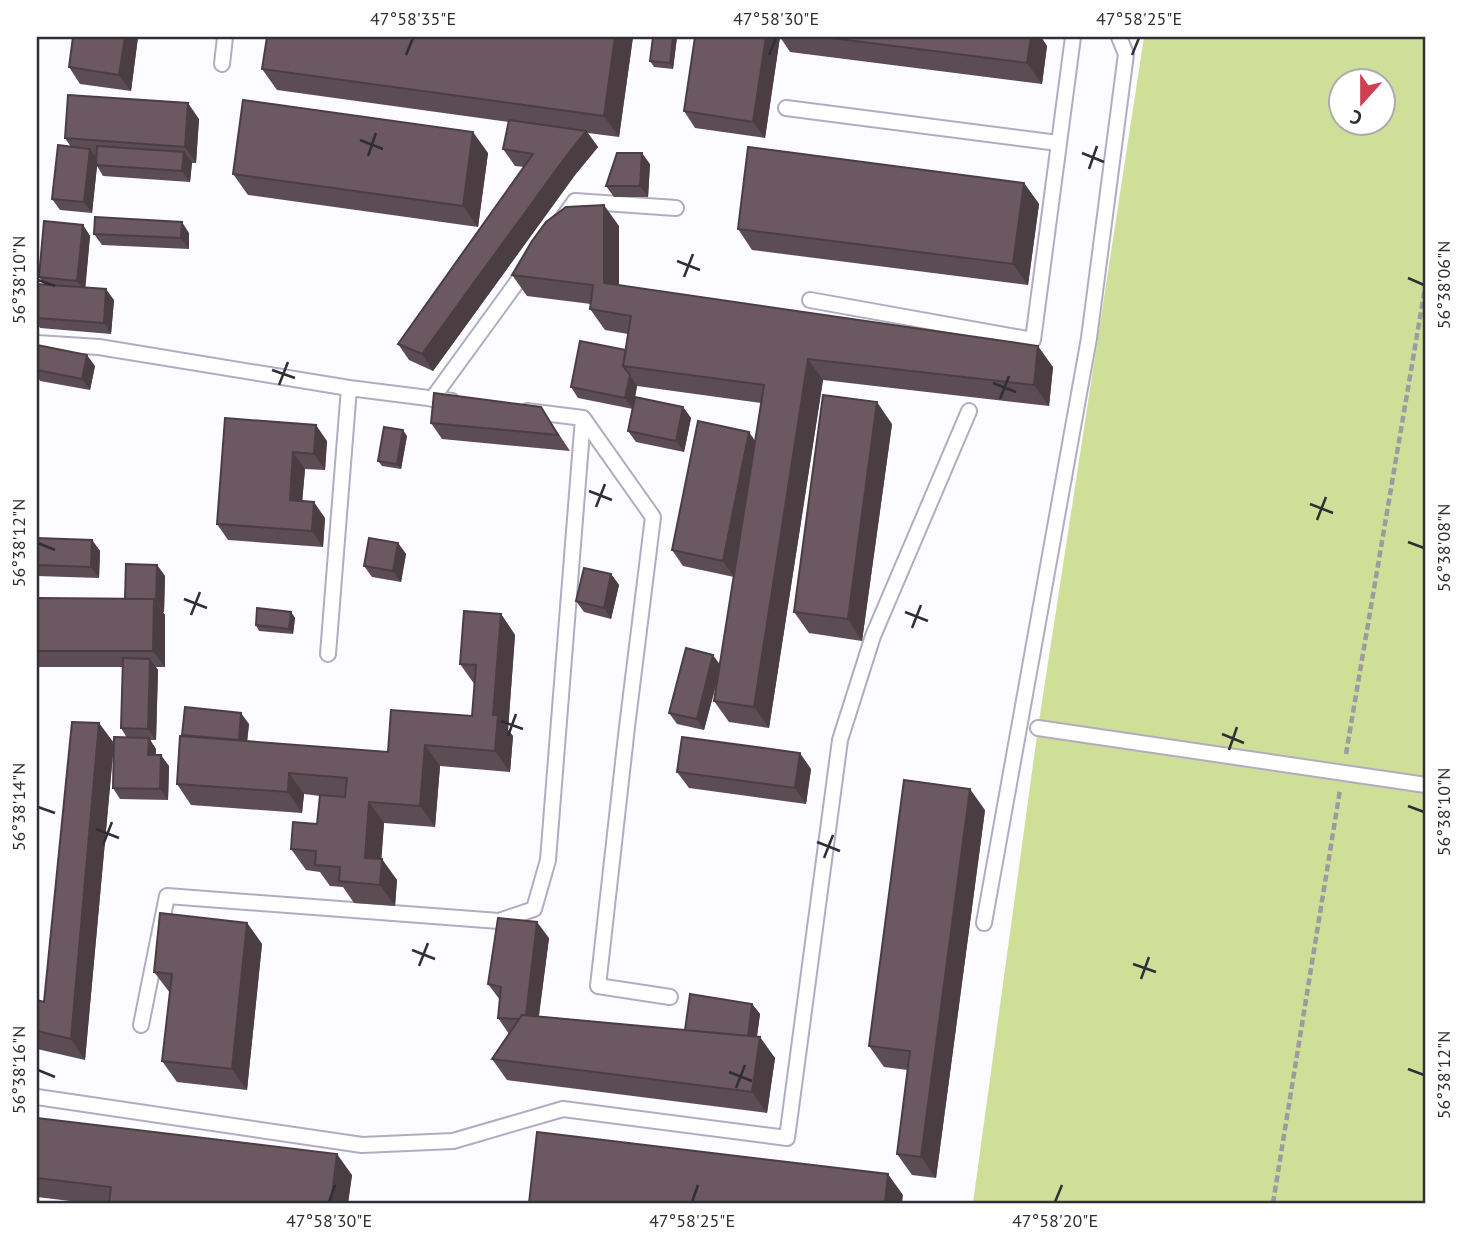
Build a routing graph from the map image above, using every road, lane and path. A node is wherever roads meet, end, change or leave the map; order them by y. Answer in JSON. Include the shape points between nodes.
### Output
{"nodes":[{"id":1,"x":225,"y":37,"type":"edge"},
{"id":2,"x":1073,"y":37,"type":"edge"},
{"id":3,"x":1119,"y":37,"type":"edge"},
{"id":4,"x":222,"y":64,"type":"dead end"},
{"id":5,"x":786,"y":108,"type":"dead end"},
{"id":6,"x":1058,"y":143,"type":"junction"},
{"id":7,"x":676,"y":208,"type":"dead end"},
{"id":8,"x":551,"y":234,"type":"edge"},
{"id":9,"x":536,"y":256,"type":"edge"},
{"id":10,"x":1426,"y":282,"type":"edge"},
{"id":11,"x":810,"y":300,"type":"dead end"},
{"id":12,"x":37,"y":343,"type":"edge"},
{"id":13,"x":349,"y":388,"type":"junction"},
{"id":14,"x":432,"y":399,"type":"junction"},
{"id":15,"x":459,"y":402,"type":"edge"},
{"id":16,"x":514,"y":410,"type":"edge"},
{"id":17,"x":969,"y":411,"type":"dead end"},
{"id":18,"x":583,"y":418,"type":"junction"},
{"id":19,"x":328,"y":654,"type":"dead end"},
{"id":20,"x":1038,"y":727,"type":"dead end"},
{"id":21,"x":1343,"y":772,"type":"junction"},
{"id":22,"x":1426,"y":785,"type":"edge"},
{"id":23,"x":984,"y":923,"type":"dead end"},
{"id":24,"x":670,"y":997,"type":"dead end"},
{"id":25,"x":141,"y":1026,"type":"dead end"},
{"id":26,"x":37,"y":1097,"type":"edge"},
{"id":27,"x":1273,"y":1203,"type":"edge"}],
"edges":[{"from":1,"to":4,"type":"lane"},
{"from":2,"to":6,"type":"lane"},
{"from":3,"to":23,"type":"lane","via":[[1126,54],[1089,338]]},
{"from":5,"to":6,"type":"lane"},
{"from":6,"to":11,"type":"lane","via":[[1033,340]]},
{"from":7,"to":8,"type":"lane","via":[[575,201]]},
{"from":9,"to":14,"type":"lane"},
{"from":10,"to":21,"type":"path"},
{"from":12,"to":13,"type":"lane","via":[[99,347]]},
{"from":13,"to":14,"type":"lane"},
{"from":13,"to":19,"type":"lane"},
{"from":14,"to":15,"type":"lane"},
{"from":16,"to":18,"type":"lane"},
{"from":17,"to":26,"type":"lane","via":[[873,636],[840,740],[787,1138],[563,1108],[453,1141],[362,1145]]},
{"from":18,"to":24,"type":"lane","via":[[653,517],[598,986]]},
{"from":18,"to":25,"type":"lane","via":[[548,860],[534,909],[499,921],[167,896]]},
{"from":20,"to":21,"type":"lane"},
{"from":21,"to":22,"type":"lane"},
{"from":21,"to":27,"type":"path"}]}
